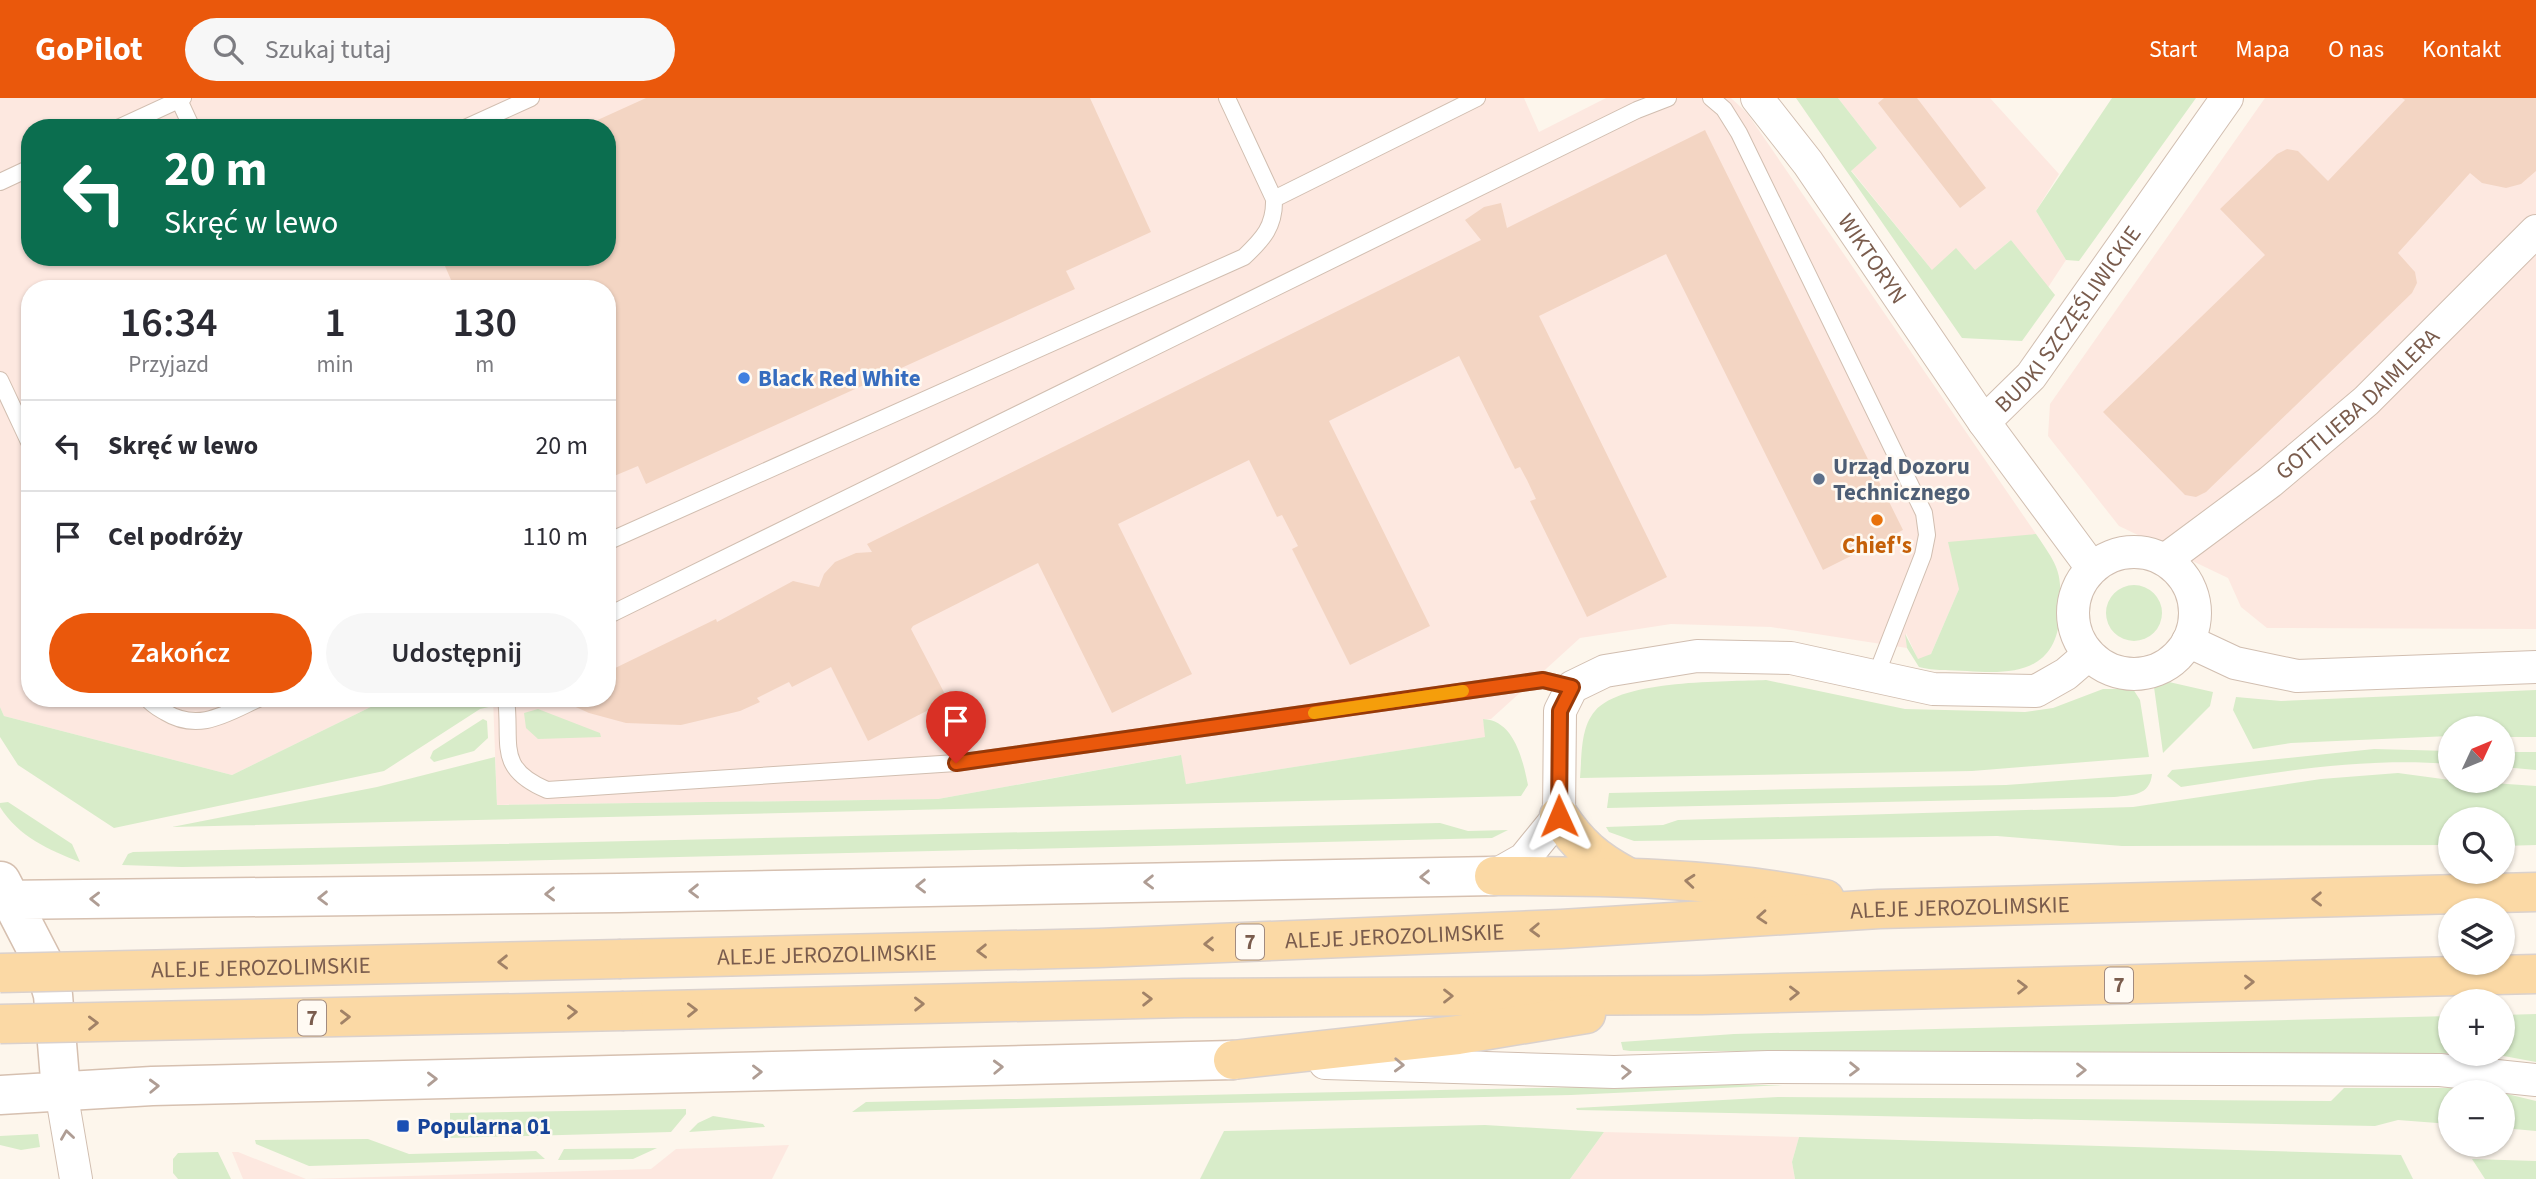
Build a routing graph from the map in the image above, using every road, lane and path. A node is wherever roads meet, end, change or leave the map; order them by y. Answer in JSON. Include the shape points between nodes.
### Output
{"nodes":[{"id":1,"x":531,"y":98,"type":"edge"},
{"id":2,"x":1227,"y":98,"type":"edge"},
{"id":3,"x":1477,"y":98,"type":"edge"},
{"id":4,"x":1668,"y":98,"type":"edge"},
{"id":5,"x":1711,"y":98,"type":"edge"},
{"id":6,"x":1757,"y":98,"type":"edge"},
{"id":7,"x":2227,"y":98,"type":"edge"},
{"id":8,"x":181,"y":99,"type":"edge"},
{"id":9,"x":138,"y":119,"type":"edge"},
{"id":10,"x":189,"y":119,"type":"edge"},
{"id":11,"x":485,"y":119,"type":"edge"},
{"id":12,"x":21,"y":172,"type":"edge"},
{"id":13,"x":0,"y":182,"type":"edge"},
{"id":14,"x":1273,"y":199,"type":"junction"},
{"id":15,"x":2536,"y":231,"type":"edge"},
{"id":16,"x":0,"y":380,"type":"edge"},
{"id":17,"x":1984,"y":422,"type":"junction"},
{"id":18,"x":21,"y":425,"type":"edge"},
{"id":19,"x":616,"y":538,"type":"edge"},
{"id":20,"x":2165,"y":560,"type":"junction"},
{"id":21,"x":2092,"y":568,"type":"junction"},
{"id":22,"x":616,"y":612,"type":"edge"},
{"id":23,"x":2188,"y":641,"type":"junction"},
{"id":24,"x":2088,"y":654,"type":"junction"},
{"id":25,"x":2536,"y":667,"type":"edge"},
{"id":26,"x":1875,"y":678,"type":"junction"},
{"id":27,"x":1572,"y":687,"type":"junction"},
{"id":28,"x":157,"y":707,"type":"edge"},
{"id":29,"x":241,"y":707,"type":"edge"},
{"id":30,"x":506,"y":707,"type":"edge"},
{"id":31,"x":1559,"y":816,"type":"junction"},
{"id":32,"x":1494,"y":876,"type":"junction"},
{"id":33,"x":1626,"y":876,"type":"junction"},
{"id":34,"x":2536,"y":892,"type":"edge"},
{"id":35,"x":3,"y":893,"type":"edge"},
{"id":36,"x":1879,"y":909,"type":"junction"},
{"id":37,"x":0,"y":973,"type":"edge"},
{"id":38,"x":2536,"y":974,"type":"edge"},
{"id":39,"x":1702,"y":995,"type":"junction"},
{"id":40,"x":0,"y":1024,"type":"edge"},
{"id":41,"x":1233,"y":1060,"type":"junction"},
{"id":42,"x":2536,"y":1080,"type":"edge"},
{"id":43,"x":61,"y":1091,"type":"junction"},
{"id":44,"x":0,"y":1094,"type":"edge"},
{"id":45,"x":76,"y":1179,"type":"edge"}],
"edges":[{"from":1,"to":11,"type":"lane"},
{"from":2,"to":14,"type":"lane"},
{"from":3,"to":14,"type":"lane"},
{"from":4,"to":22,"type":"lane"},
{"from":5,"to":26,"type":"lane","via":[[1739,133],[1924,513],[1927,535],[1923,555]]},
{"from":6,"to":17,"type":"street","name":"WIKTORYN","via":[[1808,163]]},
{"from":7,"to":17,"type":"street","name":"BUDKI SZCZĘŚLIWICKIE","via":[[2031,376]]},
{"from":8,"to":9,"type":"lane"},
{"from":8,"to":10,"type":"lane"},
{"from":12,"to":13,"type":"lane"},
{"from":14,"to":19,"type":"lane","via":[[1275,217],[1244,257]]},
{"from":15,"to":20,"type":"street","name":"GOTTLIEBA DAIMLERA","via":[[2366,401],[2270,482]]},
{"from":16,"to":18,"type":"lane"},
{"from":17,"to":21,"type":"street","name":"BUDKI SZCZĘŚLIWICKIE"},
{"from":20,"to":21,"type":"street","via":[[2127,552]]},
{"from":20,"to":23,"type":"street","via":[[2190,587],[2194,623]]},
{"from":21,"to":24,"type":"street","via":[[2080,583],[2073,611],[2078,639]]},
{"from":23,"to":24,"type":"street","via":[[2177,657],[2142,674],[2122,674]]},
{"from":23,"to":25,"type":"street","via":[[2235,663],[2297,676]]},
{"from":24,"to":26,"type":"street","via":[[2066,674],[2036,691],[1933,689]]},
{"from":26,"to":27,"type":"street","via":[[1791,658],[1697,656],[1605,671]]},
{"from":27,"to":30,"type":"lane","via":[[1543,680],[956,763],[547,790],[528,782],[509,760]]},
{"from":27,"to":31,"type":"street","via":[[1560,711]]},
{"from":28,"to":29,"type":"lane","via":[[187,723],[214,720]]},
{"from":31,"to":32,"type":"street","via":[[1524,859]]},
{"from":31,"to":33,"type":"main road","via":[[1574,840],[1595,859]]},
{"from":32,"to":33,"type":"main road"},
{"from":32,"to":35,"type":"street","one_way":true,"via":[[183,900]]},
{"from":36,"to":33,"type":"main road","one_way":true,"via":[[1766,887]]},
{"from":34,"to":36,"type":"main road","name":"ALEJE JEROZOLIMSKIE","number":"7","one_way":true},
{"from":35,"to":43,"type":"street","via":[[44,964],[53,995]]},
{"from":36,"to":37,"type":"main road","name":"ALEJE JEROZOLIMSKIE","number":"7","one_way":true,"bridge":true,"via":[[1562,929],[1099,948]]},
{"from":39,"to":38,"type":"main road","number":"7","one_way":true},
{"from":40,"to":39,"type":"main road","number":"7","one_way":true,"bridge":true,"via":[[1170,998]]},
{"from":39,"to":41,"type":"main road","via":[[1458,1035]]},
{"from":41,"to":42,"type":"street","one_way":true,"via":[[1614,1072],[1768,1067],[2440,1070]]},
{"from":43,"to":41,"type":"street","one_way":true},
{"from":43,"to":44,"type":"street"},
{"from":45,"to":43,"type":"street","one_way":true}]}
